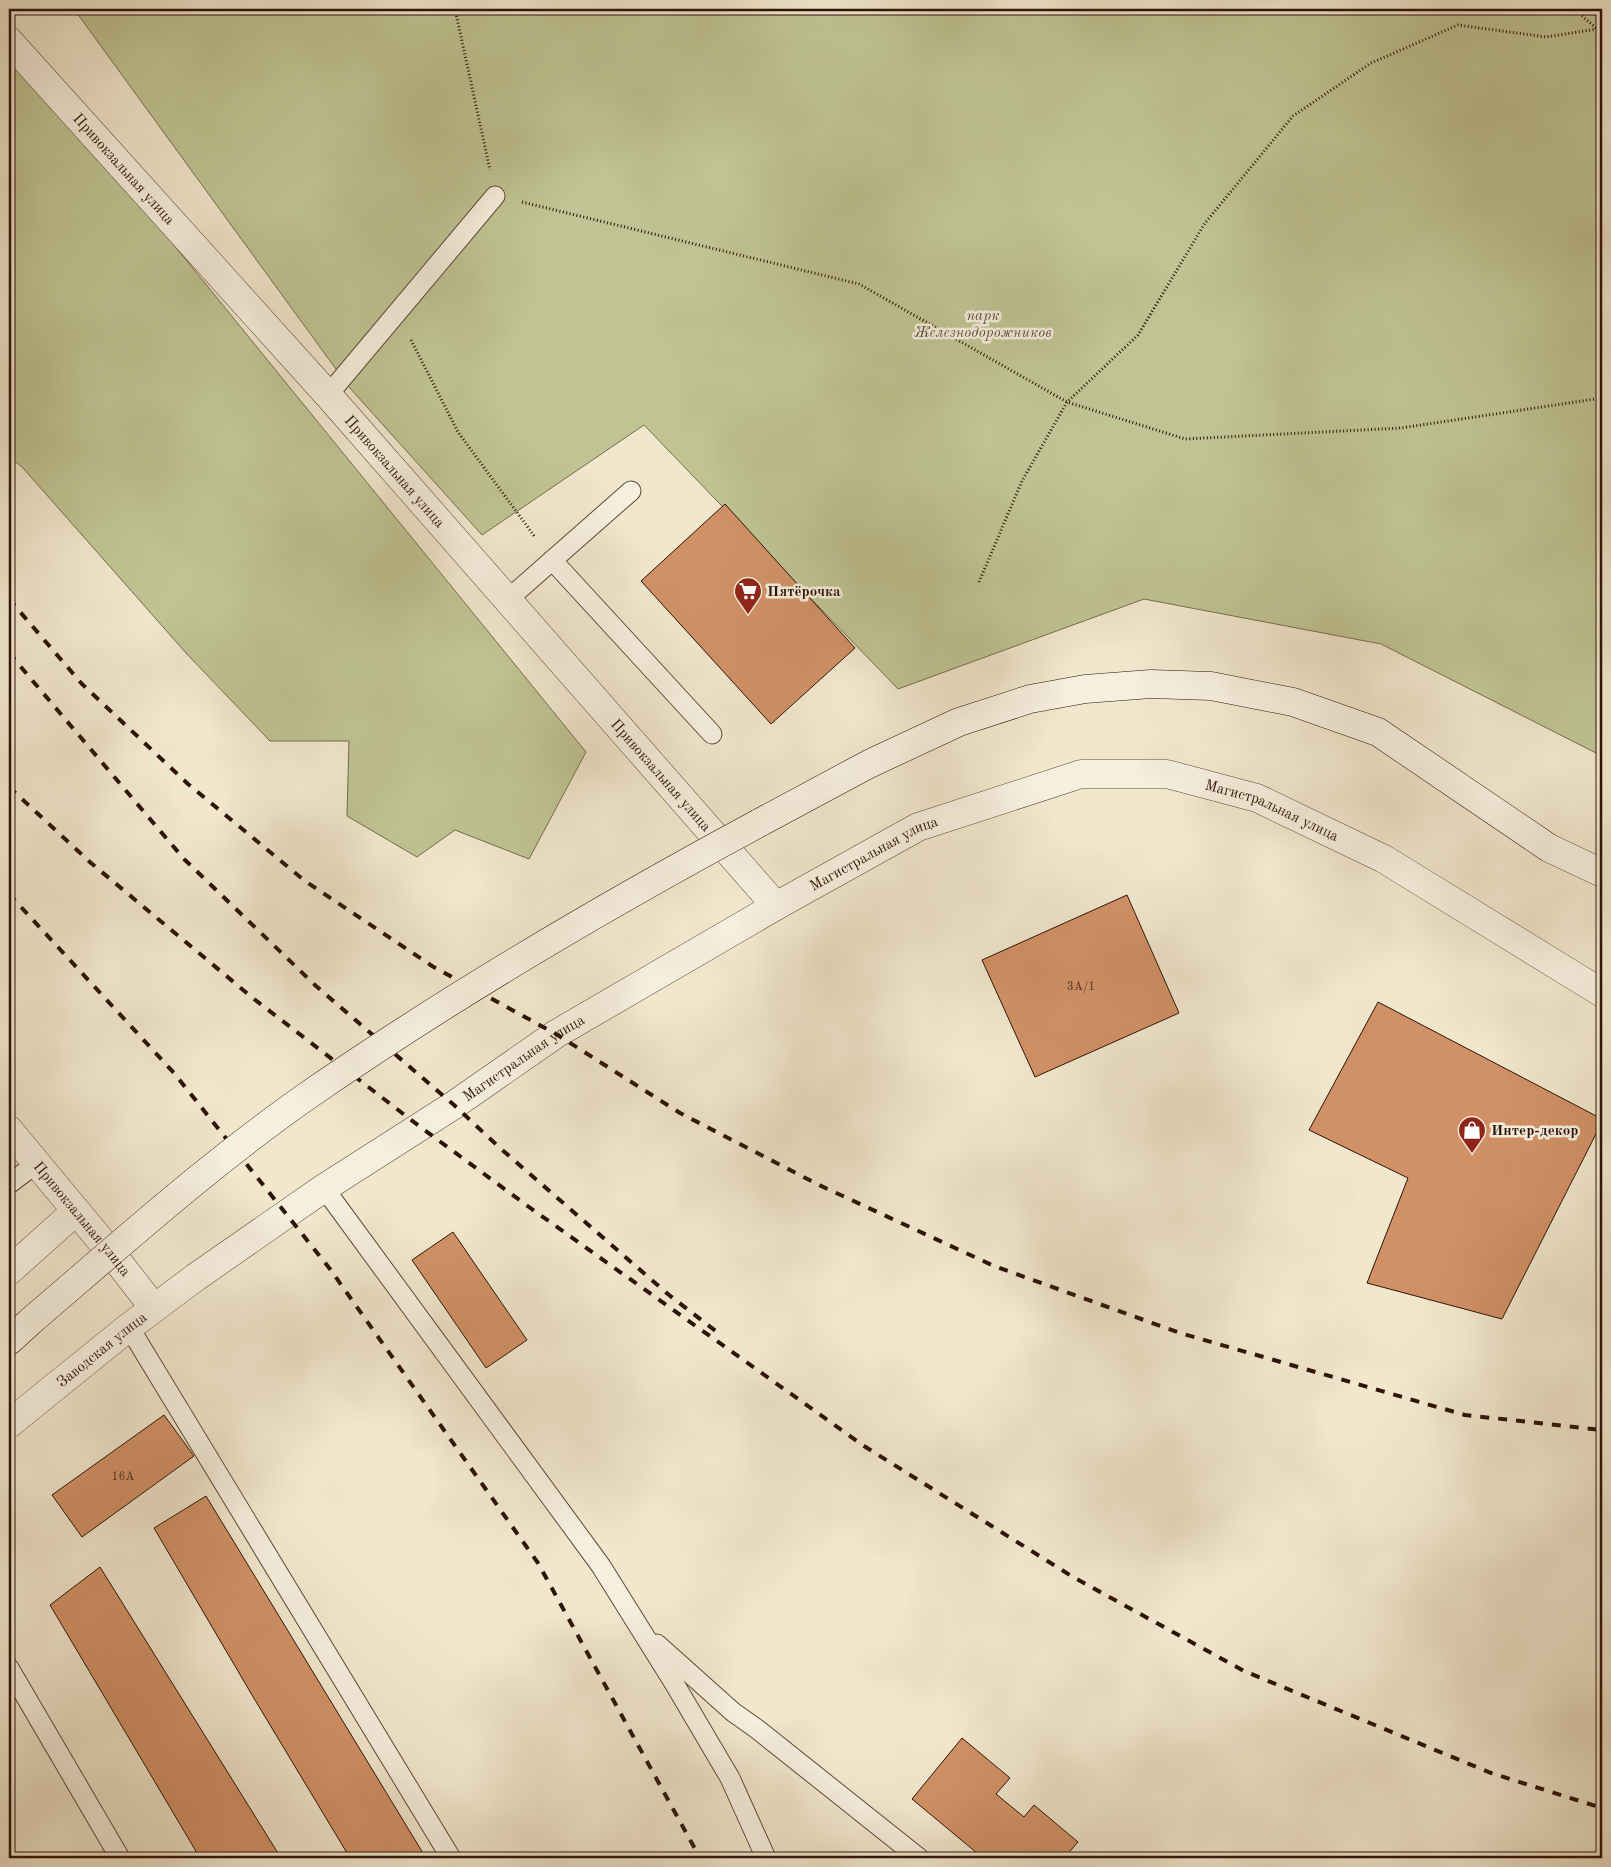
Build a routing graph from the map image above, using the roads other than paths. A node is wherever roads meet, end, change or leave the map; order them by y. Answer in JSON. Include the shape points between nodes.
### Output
{"nodes":[{"id":1,"x":9,"y":41,"type":"edge"},
{"id":2,"x":495,"y":196,"type":"road end"},
{"id":3,"x":328,"y":395,"type":"junction"},
{"id":4,"x":631,"y":491,"type":"dead end"},
{"id":5,"x":552,"y":560,"type":"junction"},
{"id":6,"x":507,"y":600,"type":"junction"},
{"id":7,"x":712,"y":734,"type":"dead end"},
{"id":8,"x":1602,"y":873,"type":"edge"},
{"id":9,"x":776,"y":906,"type":"junction"},
{"id":10,"x":1602,"y":993,"type":"edge"},
{"id":11,"x":9,"y":1130,"type":"edge"},
{"id":12,"x":37,"y":1163,"type":"junction"},
{"id":13,"x":9,"y":1184,"type":"edge"},
{"id":14,"x":324,"y":1188,"type":"junction"},
{"id":15,"x":76,"y":1212,"type":"junction"},
{"id":16,"x":9,"y":1271,"type":"edge"},
{"id":17,"x":196,"y":1277,"type":"joint"},
{"id":18,"x":154,"y":1308,"type":"junction"},
{"id":19,"x":129,"y":1327,"type":"junction"},
{"id":20,"x":9,"y":1341,"type":"edge"},
{"id":21,"x":9,"y":1424,"type":"edge"},
{"id":22,"x":639,"y":1627,"type":"junction"},
{"id":23,"x":9,"y":1668,"type":"edge"},
{"id":24,"x":120,"y":1858,"type":"edge"},
{"id":25,"x":451,"y":1858,"type":"edge"},
{"id":26,"x":766,"y":1858,"type":"edge"},
{"id":27,"x":919,"y":1858,"type":"edge"}],
"edges":[{"from":1,"to":3,"type":"street","name":"Привокзальная улица"},
{"from":2,"to":3,"type":"lane"},
{"from":3,"to":6,"type":"street","name":"Привокзальная улица"},
{"from":4,"to":5,"type":"lane"},
{"from":5,"to":6,"type":"lane"},
{"from":5,"to":7,"type":"lane"},
{"from":6,"to":9,"type":"street","name":"Привокзальная улица"},
{"from":8,"to":20,"type":"street","bridge":true,"via":[[1549,848],[1378,732],[1293,702],[1211,686],[1151,684],[1085,689],[1030,700],[959,722],[869,764],[639,888],[419,1021],[314,1092],[183,1191]]},
{"from":9,"to":10,"type":"street","name":"Магистральная улица","via":[[918,827],[1081,774],[1167,774],[1257,798],[1384,859]]},
{"from":9,"to":14,"type":"street","name":"Магистральная улица","via":[[556,1034],[454,1105]]},
{"from":11,"to":12,"type":"street","name":"Привокзальная улица"},
{"from":12,"to":13,"type":"lane"},
{"from":12,"to":15,"type":"street","name":"Привокзальная улица"},
{"from":14,"to":17,"type":"street","name":"Магистральная улица"},
{"from":14,"to":22,"type":"lane","via":[[601,1566]]},
{"from":15,"to":16,"type":"street"},
{"from":15,"to":18,"type":"street","name":"Привокзальная улица"},
{"from":17,"to":18,"type":"street","name":"Заводская улица"},
{"from":18,"to":19,"type":"street","name":"Заводская улица"},
{"from":19,"to":21,"type":"street","name":"Заводская улица"},
{"from":19,"to":25,"type":"lane"},
{"from":22,"to":26,"type":"lane","via":[[730,1778]]},
{"from":22,"to":27,"type":"lane","via":[[733,1712]]},
{"from":23,"to":24,"type":"lane"}]}
